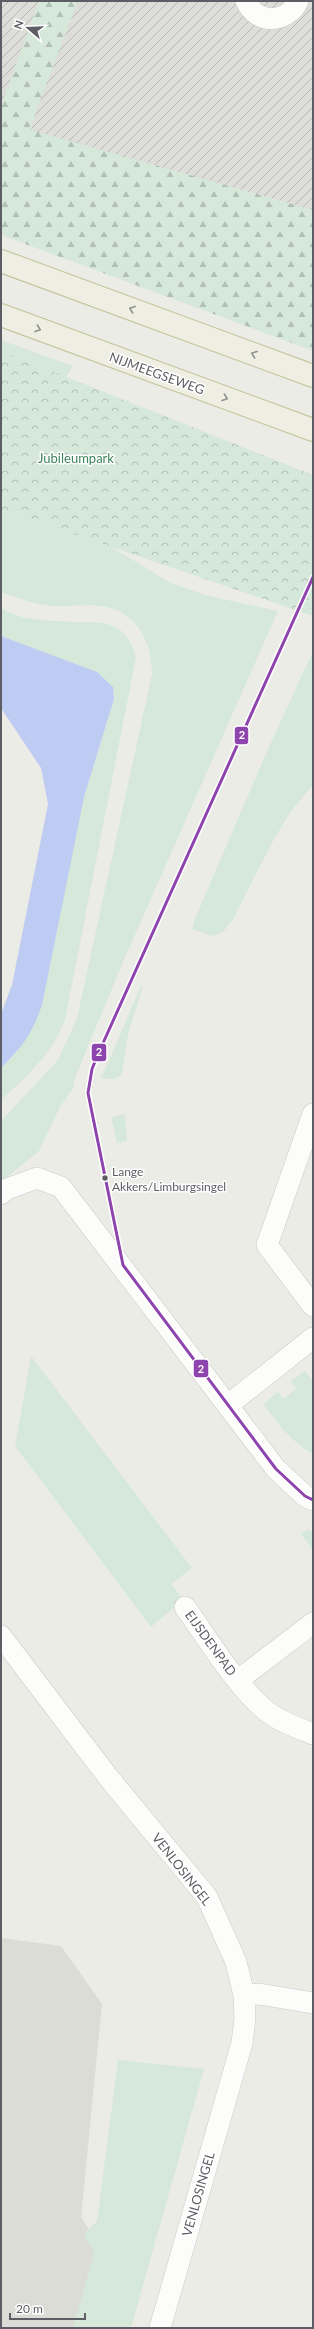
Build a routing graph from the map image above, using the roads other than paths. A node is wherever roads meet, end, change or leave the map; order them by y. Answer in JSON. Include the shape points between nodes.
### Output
{"nodes":[{"id":1,"x":246,"y":1,"type":"edge"},
{"id":2,"x":298,"y":1,"type":"edge"},
{"id":3,"x":1,"y":261,"type":"edge"},
{"id":4,"x":1,"y":315,"type":"edge"},
{"id":5,"x":313,"y":376,"type":"edge"},
{"id":6,"x":313,"y":430,"type":"edge"},
{"id":7,"x":313,"y":1114,"type":"edge"},
{"id":8,"x":1,"y":1194,"type":"edge"},
{"id":9,"x":313,"y":1306,"type":"edge"},
{"id":10,"x":313,"y":1338,"type":"edge"},
{"id":11,"x":228,"y":1405,"type":"junction"},
{"id":12,"x":313,"y":1500,"type":"edge"},
{"id":13,"x":184,"y":1607,"type":"dead end"},
{"id":14,"x":313,"y":1623,"type":"edge"},
{"id":15,"x":1,"y":1636,"type":"edge"},
{"id":16,"x":238,"y":1680,"type":"junction"},
{"id":17,"x":313,"y":1734,"type":"edge"},
{"id":18,"x":244,"y":1994,"type":"junction"},
{"id":19,"x":313,"y":2003,"type":"edge"},
{"id":20,"x":160,"y":2328,"type":"edge"}],
"edges":[{"from":1,"to":2,"type":"street","via":[[260,16],[272,20],[284,17],[294,9]]},
{"from":5,"to":3,"type":"highway","one_way":true},
{"from":4,"to":6,"type":"highway","name":"NIJMEEGSEWEG","one_way":true},
{"from":7,"to":9,"type":"street","via":[[267,1244]]},
{"from":8,"to":11,"type":"street","via":[[7,1189],[37,1178],[61,1187]]},
{"from":10,"to":11,"type":"street"},
{"from":11,"to":12,"type":"street","via":[[276,1469],[305,1496]]},
{"from":13,"to":16,"type":"street","name":"EIJSDENPAD"},
{"from":14,"to":16,"type":"street","name":"EIJSDENPAD"},
{"from":15,"to":18,"type":"street","name":"VENLOSINGEL","via":[[108,1777],[207,1897],[236,1962]]},
{"from":16,"to":17,"type":"street","name":"EIJSDENPAD","via":[[264,1709],[282,1721]]},
{"from":18,"to":19,"type":"street"},
{"from":18,"to":20,"type":"street","name":"VENLOSINGEL","via":[[242,2043]]}]}
